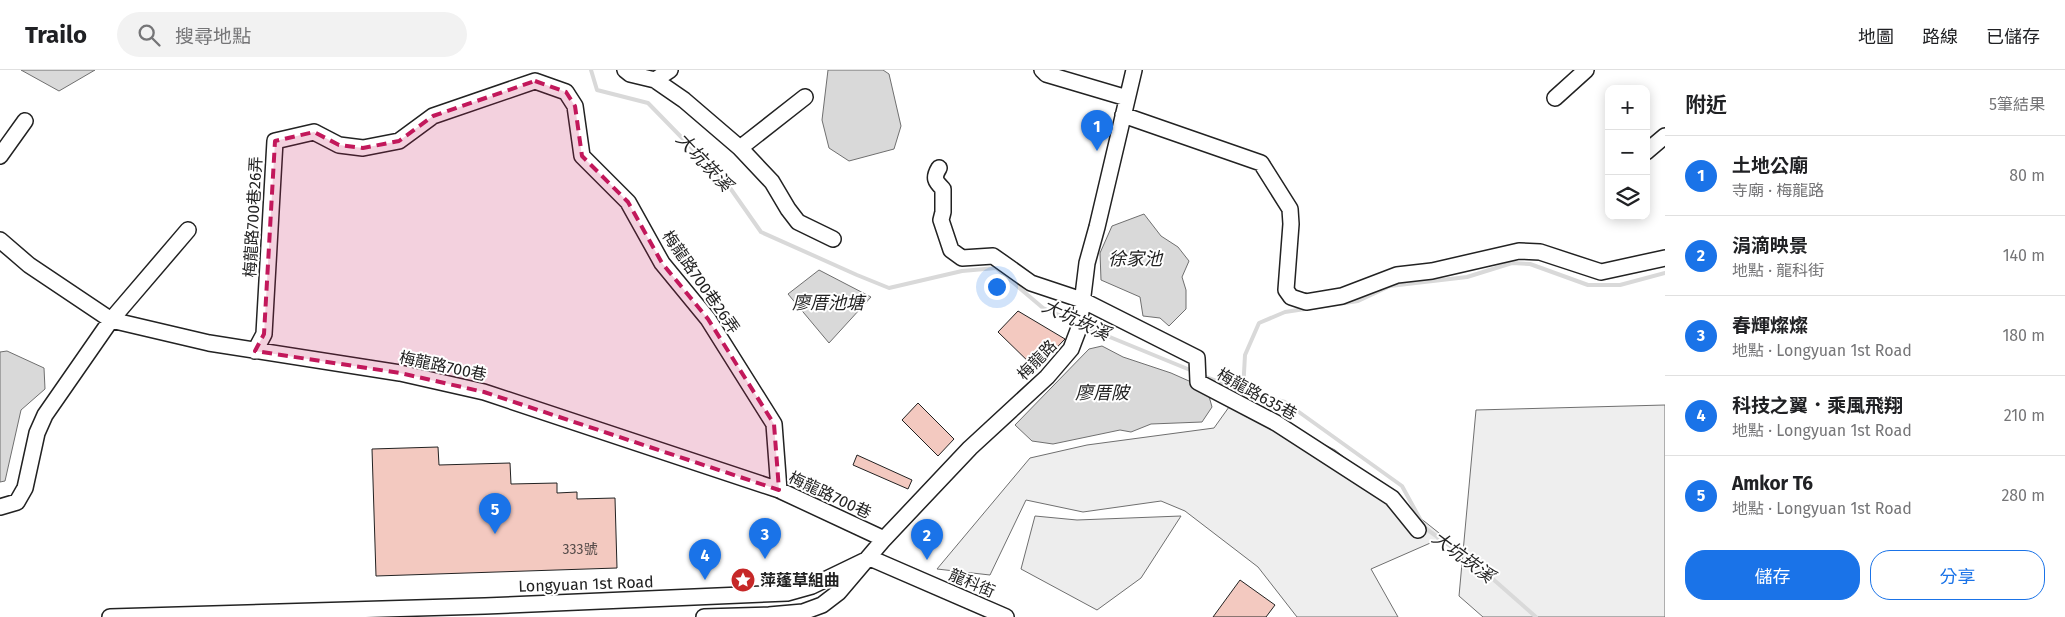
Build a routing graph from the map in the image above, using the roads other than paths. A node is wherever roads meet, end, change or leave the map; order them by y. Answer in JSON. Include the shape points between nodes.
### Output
{"nodes":[{"id":1,"x":625,"y":70,"type":"edge"},
{"id":2,"x":670,"y":70,"type":"edge"},
{"id":3,"x":1134,"y":70,"type":"edge"},
{"id":4,"x":1586,"y":70,"type":"edge"},
{"id":5,"x":1053,"y":72,"type":"edge"},
{"id":6,"x":655,"y":80,"type":"junction"},
{"id":7,"x":805,"y":97,"type":"dead end"},
{"id":8,"x":1127,"y":98,"type":"junction"},
{"id":9,"x":1555,"y":98,"type":"dead end"},
{"id":10,"x":1123,"y":115,"type":"junction"},
{"id":11,"x":25,"y":121,"type":"dead end"},
{"id":12,"x":1665,"y":136,"type":"edge"},
{"id":13,"x":740,"y":148,"type":"junction"},
{"id":14,"x":1650,"y":149,"type":"edge"},
{"id":15,"x":0,"y":156,"type":"edge"},
{"id":16,"x":939,"y":168,"type":"dead end"},
{"id":17,"x":188,"y":230,"type":"dead end"},
{"id":18,"x":833,"y":239,"type":"dead end"},
{"id":19,"x":0,"y":240,"type":"edge"},
{"id":20,"x":1665,"y":258,"type":"edge"},
{"id":21,"x":1081,"y":315,"type":"junction"},
{"id":22,"x":111,"y":320,"type":"junction"},
{"id":23,"x":255,"y":350,"type":"junction"},
{"id":24,"x":779,"y":490,"type":"junction"},
{"id":25,"x":0,"y":508,"type":"edge"},
{"id":26,"x":1418,"y":530,"type":"dead end"},
{"id":27,"x":884,"y":539,"type":"junction"},
{"id":28,"x":870,"y":558,"type":"junction"},
{"id":29,"x":553,"y":610,"type":"edge"},
{"id":30,"x":110,"y":617,"type":"edge"},
{"id":31,"x":704,"y":617,"type":"edge"},
{"id":32,"x":1006,"y":617,"type":"edge"}],
"edges":[{"from":1,"to":6,"type":"street"},
{"from":2,"to":6,"type":"street"},
{"from":3,"to":8,"type":"street","name":"梅龍路"},
{"from":4,"to":9,"type":"street"},
{"from":5,"to":8,"type":"street"},
{"from":6,"to":13,"type":"street"},
{"from":7,"to":13,"type":"street"},
{"from":8,"to":10,"type":"street","name":"梅龍路"},
{"from":10,"to":20,"type":"street","via":[[1261,163],[1290,209],[1286,290],[1291,297],[1306,302],[1342,296],[1397,275],[1432,271],[1519,251],[1540,252],[1600,272]]},
{"from":10,"to":21,"type":"street","name":"梅龍路","via":[[1087,263]]},
{"from":11,"to":15,"type":"street"},
{"from":12,"to":14,"type":"street"},
{"from":13,"to":18,"type":"street","via":[[772,182],[798,222]]},
{"from":16,"to":21,"type":"street","name":"梅龍路635巷","via":[[934,176],[935,182],[943,189],[941,220],[951,250],[962,258],[993,256]]},
{"from":17,"to":22,"type":"street"},
{"from":19,"to":22,"type":"street","name":"梅龍路700巷","via":[[30,265]]},
{"from":21,"to":26,"type":"street","name":"梅龍路635巷","via":[[1197,358],[1198,382],[1276,423],[1392,498]]},
{"from":21,"to":27,"type":"street","name":"梅龍路","via":[[1072,349],[1047,377],[970,448]]},
{"from":22,"to":23,"type":"street","name":"梅龍路700巷","via":[[209,343]]},
{"from":22,"to":25,"type":"street","via":[[45,415],[37,433],[25,488],[17,502]]},
{"from":23,"to":24,"type":"street","name":"梅龍路700巷","via":[[400,373],[484,392]]},
{"from":23,"to":24,"type":"street","name":"梅龍路700巷26弄","via":[[264,334],[275,141],[314,132],[340,145],[363,148],[399,141],[433,116],[536,81],[566,92],[575,106],[582,156],[628,202],[662,263],[708,319],[774,424]]},
{"from":24,"to":27,"type":"street","name":"梅龍路700巷"},
{"from":27,"to":28,"type":"street","name":"梅龍路"},
{"from":28,"to":29,"type":"street","name":"Longyuan 1st Road","via":[[812,586],[787,593]]},
{"from":28,"to":31,"type":"street","via":[[839,592],[822,605],[803,612]]},
{"from":28,"to":32,"type":"street","name":"龍科街"},
{"from":29,"to":30,"type":"street","name":"Longyuan 1st Road"}]}
